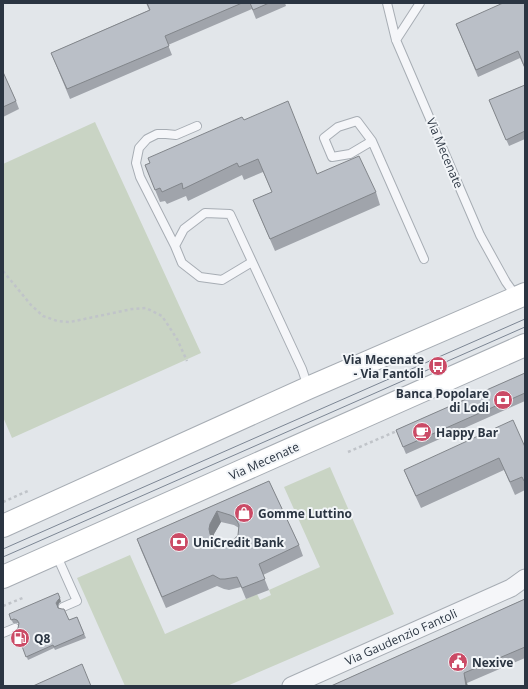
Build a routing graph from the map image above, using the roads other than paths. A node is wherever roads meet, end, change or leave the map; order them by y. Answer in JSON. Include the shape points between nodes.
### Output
{"nodes":[{"id":1,"x":387,"y":3,"type":"edge"},
{"id":2,"x":420,"y":3,"type":"edge"},
{"id":3,"x":396,"y":40,"type":"junction"},
{"id":4,"x":197,"y":126,"type":"dead end"},
{"id":5,"x":372,"y":141,"type":"junction"},
{"id":6,"x":175,"y":246,"type":"junction"},
{"id":7,"x":424,"y":259,"type":"dead end"},
{"id":8,"x":252,"y":262,"type":"junction"},
{"id":9,"x":522,"y":300,"type":"edge"},
{"id":10,"x":525,"y":345,"type":"edge"},
{"id":11,"x":308,"y":388,"type":"junction"},
{"id":12,"x":3,"y":526,"type":"edge"},
{"id":13,"x":56,"y":554,"type":"junction"},
{"id":14,"x":3,"y":577,"type":"edge"},
{"id":15,"x":525,"y":578,"type":"edge"},
{"id":16,"x":518,"y":586,"type":"edge"},
{"id":17,"x":64,"y":607,"type":"edge"},
{"id":18,"x":15,"y":628,"type":"dead end"},
{"id":19,"x":3,"y":633,"type":"edge"},
{"id":20,"x":291,"y":686,"type":"edge"}],
"edges":[{"from":1,"to":3,"type":"lane","name":"Via Mecenate"},
{"from":2,"to":3,"type":"lane"},
{"from":3,"to":9,"type":"lane","name":"Via Mecenate","via":[[480,234],[506,282]]},
{"from":4,"to":6,"type":"lane","via":[[176,135],[157,134],[147,139],[139,148],[136,163],[140,177]]},
{"from":5,"to":5,"type":"lane","via":[[357,121],[338,127],[324,138],[332,158],[350,154]]},
{"from":5,"to":7,"type":"lane"},
{"from":6,"to":8,"type":"lane","via":[[182,263],[200,277],[222,280]]},
{"from":6,"to":8,"type":"lane","via":[[184,229],[205,213],[230,214]]},
{"from":8,"to":11,"type":"lane","via":[[302,369]]},
{"from":9,"to":11,"type":"main road","name":"Via Mecenate"},
{"from":10,"to":13,"type":"main road","name":"Via Mecenate"},
{"from":11,"to":12,"type":"main road","name":"Via Mecenate"},
{"from":13,"to":14,"type":"main road","name":"Via Mecenate"},
{"from":13,"to":17,"type":"lane","via":[[77,601]]},
{"from":15,"to":16,"type":"street","name":"Via Gaudenzio Fantoli"},
{"from":16,"to":20,"type":"street","name":"Via Gaudenzio Fantoli"},
{"from":18,"to":19,"type":"lane"}]}
